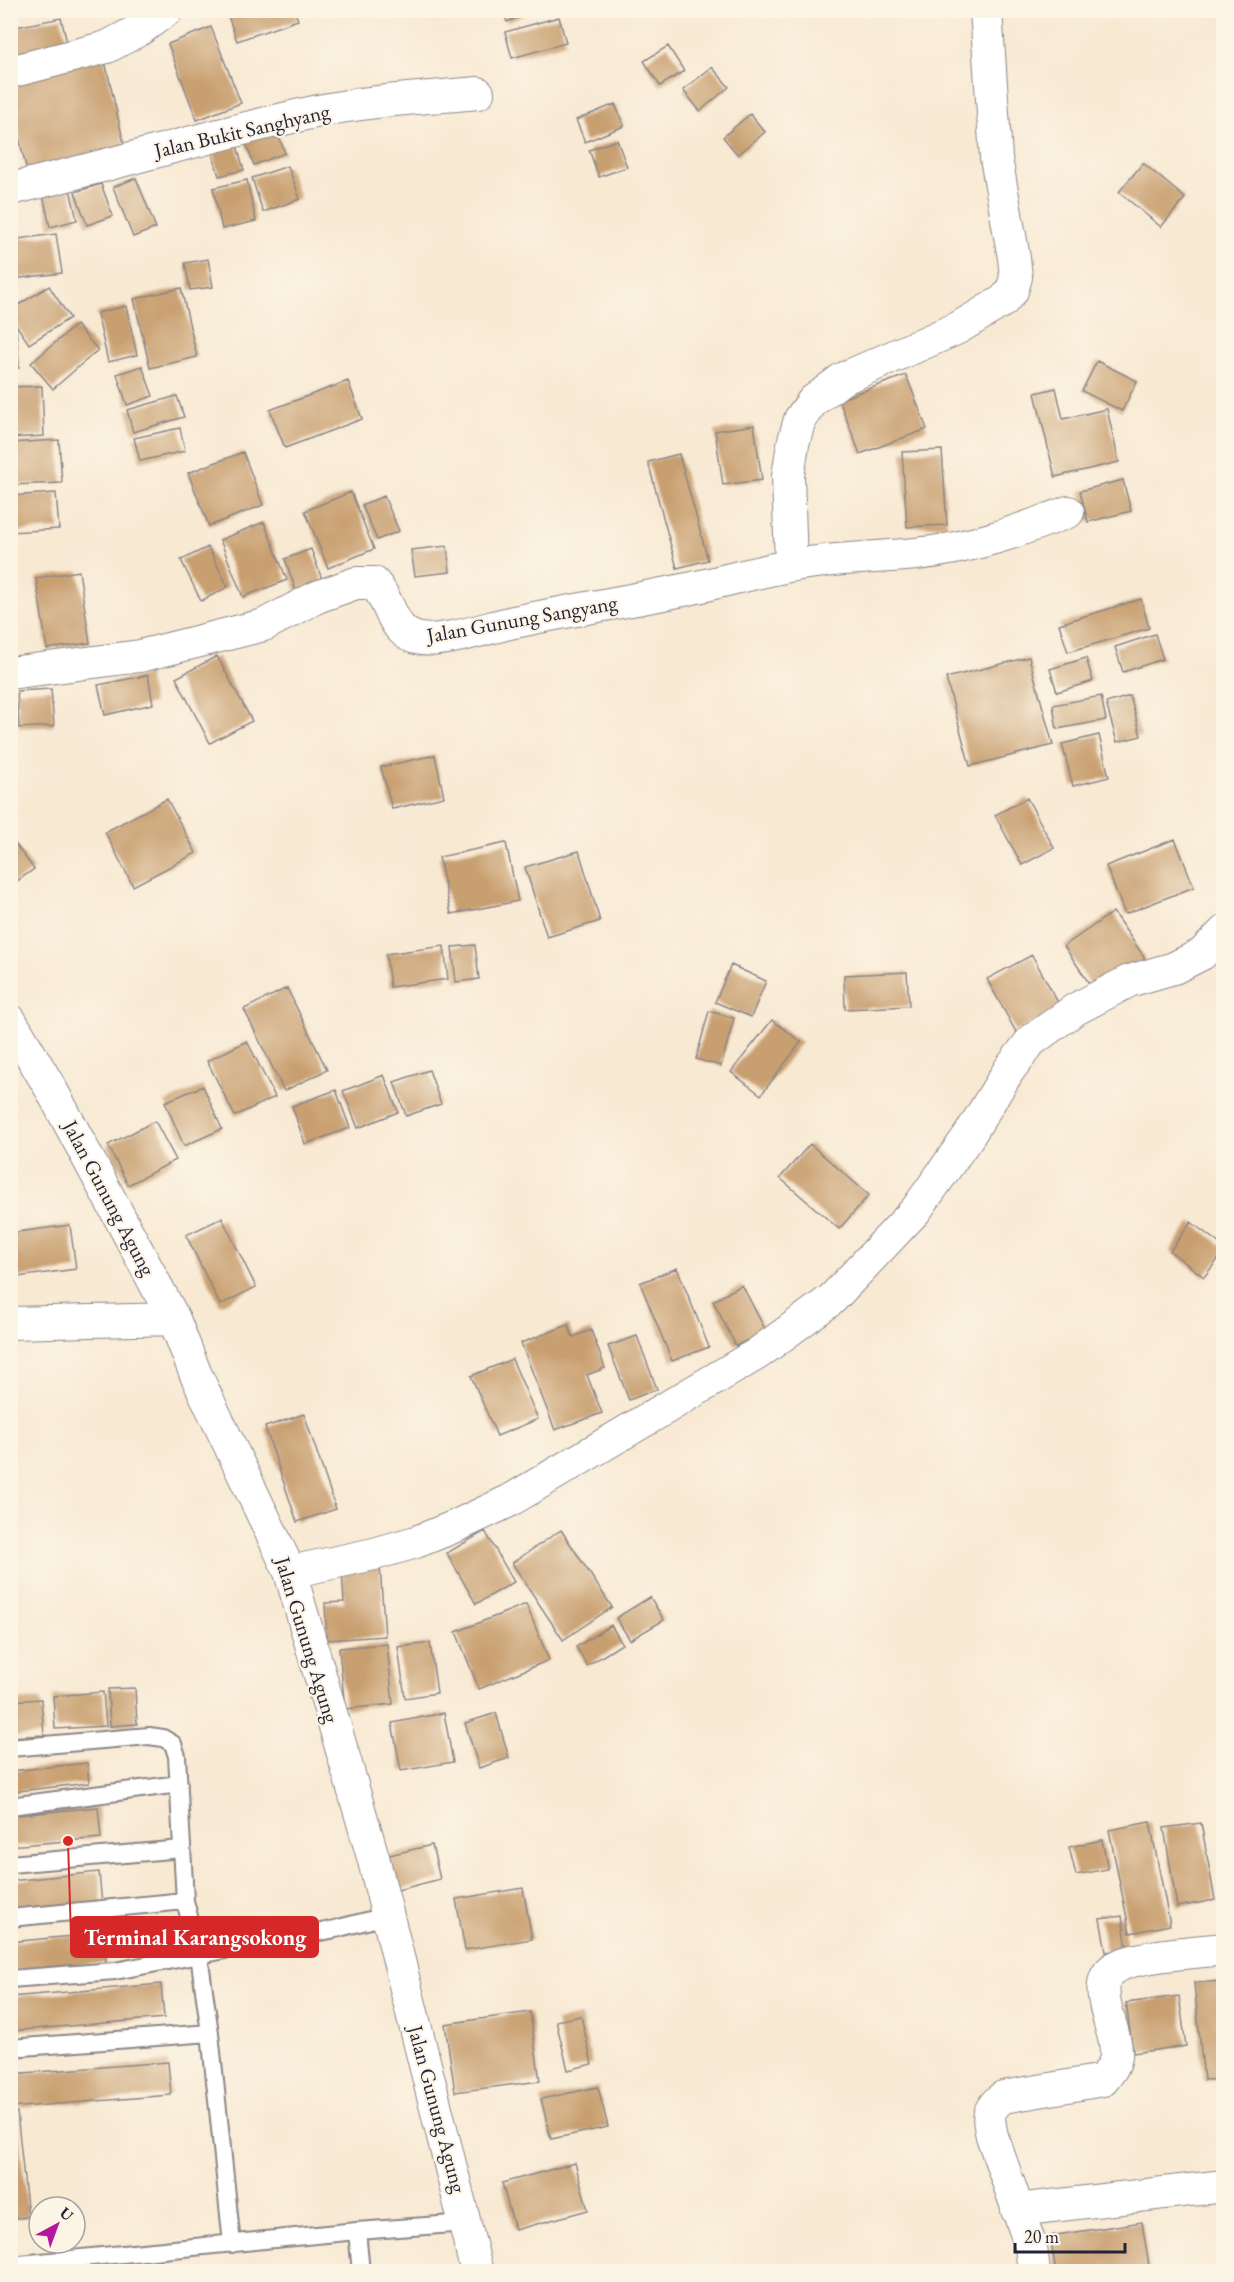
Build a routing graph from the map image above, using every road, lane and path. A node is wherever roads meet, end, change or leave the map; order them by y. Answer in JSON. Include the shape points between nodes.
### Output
{"nodes":[{"id":1,"x":167,"y":10,"type":"edge"},
{"id":2,"x":986,"y":10,"type":"edge"},
{"id":3,"x":10,"y":72,"type":"edge"},
{"id":4,"x":477,"y":93,"type":"dead end"},
{"id":5,"x":10,"y":189,"type":"edge"},
{"id":6,"x":1068,"y":512,"type":"dead end"},
{"id":7,"x":791,"y":565,"type":"junction"},
{"id":8,"x":10,"y":673,"type":"edge"},
{"id":9,"x":1224,"y":932,"type":"edge"},
{"id":10,"x":10,"y":1020,"type":"edge"},
{"id":11,"x":174,"y":1319,"type":"junction"},
{"id":12,"x":10,"y":1323,"type":"edge"},
{"id":13,"x":290,"y":1572,"type":"junction"},
{"id":14,"x":10,"y":1748,"type":"edge"},
{"id":15,"x":179,"y":1784,"type":"junction"},
{"id":16,"x":10,"y":1806,"type":"edge"},
{"id":17,"x":182,"y":1849,"type":"junction"},
{"id":18,"x":10,"y":1864,"type":"edge"},
{"id":19,"x":185,"y":1901,"type":"junction"},
{"id":20,"x":386,"y":1916,"type":"junction"},
{"id":21,"x":10,"y":1918,"type":"edge"},
{"id":22,"x":1224,"y":1948,"type":"edge"},
{"id":23,"x":199,"y":1955,"type":"junction"},
{"id":24,"x":10,"y":1979,"type":"edge"},
{"id":25,"x":210,"y":2033,"type":"junction"},
{"id":26,"x":10,"y":2048,"type":"edge"},
{"id":27,"x":1224,"y":2186,"type":"edge"},
{"id":28,"x":1017,"y":2210,"type":"junction"},
{"id":29,"x":466,"y":2223,"type":"junction"},
{"id":30,"x":357,"y":2231,"type":"junction"},
{"id":31,"x":232,"y":2244,"type":"junction"},
{"id":32,"x":10,"y":2265,"type":"edge"},
{"id":33,"x":361,"y":2271,"type":"edge"},
{"id":34,"x":477,"y":2271,"type":"edge"},
{"id":35,"x":1034,"y":2271,"type":"edge"}],
"edges":[{"from":1,"to":3,"type":"street","via":[[107,47]]},
{"from":2,"to":7,"type":"street","via":[[996,158],[1016,277],[1012,291],[1003,301],[958,328],[842,379],[813,401],[800,419],[788,476]]},
{"from":4,"to":5,"type":"street","name":"Jalan Bukit Sanghyang","via":[[322,110]]},
{"from":6,"to":7,"type":"street","name":"Jalan Gunung Sangyang","via":[[1016,532],[961,546],[918,554]]},
{"from":7,"to":8,"type":"street","name":"Jalan Gunung Sangyang","via":[[435,639],[407,635],[392,617],[374,583],[356,583],[317,597],[264,625],[140,656]]},
{"from":9,"to":13,"type":"street","via":[[1202,954],[1174,968],[1129,981],[1074,1010],[1032,1041],[916,1210],[831,1299],[757,1354],[509,1501],[456,1526],[374,1554]]},
{"from":10,"to":11,"type":"street","name":"Jalan Gunung Agung"},
{"from":11,"to":12,"type":"street"},
{"from":11,"to":13,"type":"street","name":"Jalan Gunung Agung","via":[[196,1375]]},
{"from":13,"to":20,"type":"street","name":"Jalan Gunung Agung","via":[[373,1857]]},
{"from":14,"to":15,"type":"lane","via":[[163,1737],[173,1744]]},
{"from":15,"to":16,"type":"lane"},
{"from":15,"to":17,"type":"lane"},
{"from":17,"to":18,"type":"lane"},
{"from":17,"to":19,"type":"lane"},
{"from":19,"to":21,"type":"lane"},
{"from":19,"to":23,"type":"lane"},
{"from":20,"to":23,"type":"lane"},
{"from":20,"to":29,"type":"street","name":"Jalan Gunung Agung"},
{"from":22,"to":28,"type":"street","via":[[1116,1966],[1104,1983],[1103,1995],[1116,2043],[1113,2068],[1103,2080],[1004,2097],[992,2107],[988,2119]]},
{"from":23,"to":24,"type":"lane","via":[[115,1971]]},
{"from":23,"to":25,"type":"lane"},
{"from":25,"to":26,"type":"lane"},
{"from":25,"to":31,"type":"lane"},
{"from":27,"to":28,"type":"street"},
{"from":28,"to":35,"type":"street","via":[[1031,2247]]},
{"from":29,"to":30,"type":"lane"},
{"from":29,"to":34,"type":"street","name":"Jalan Gunung Agung"},
{"from":30,"to":31,"type":"lane"},
{"from":30,"to":33,"type":"lane"},
{"from":31,"to":32,"type":"lane"}]}
